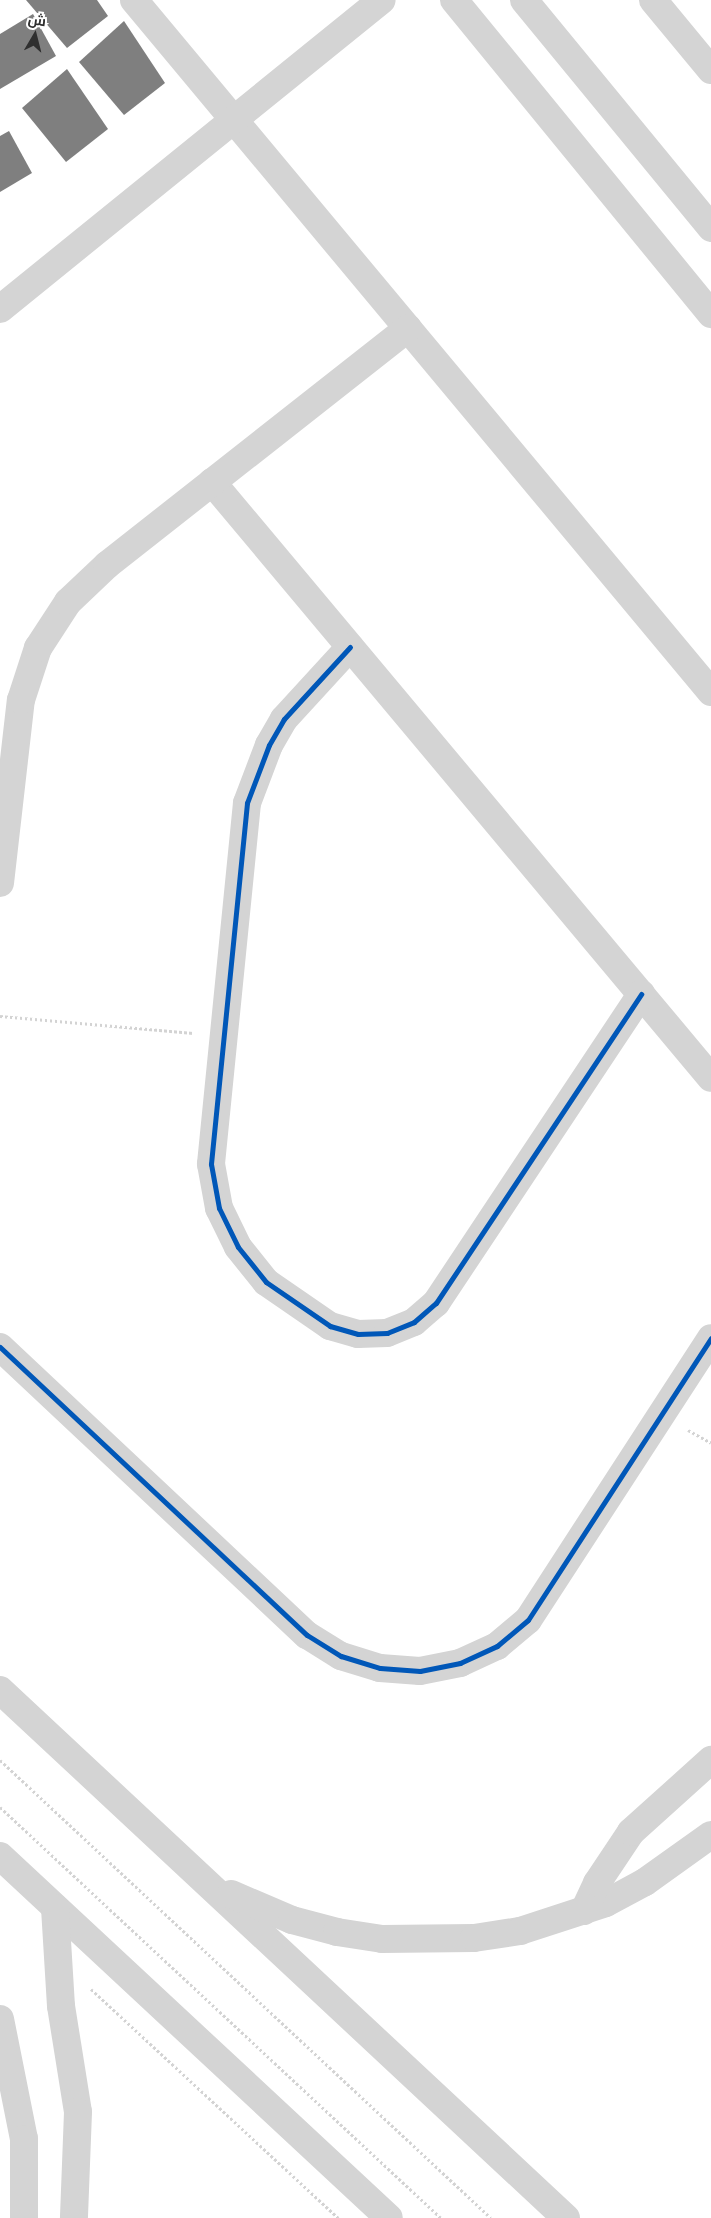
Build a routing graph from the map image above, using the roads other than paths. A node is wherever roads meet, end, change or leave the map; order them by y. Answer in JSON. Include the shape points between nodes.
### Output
{"nodes":[{"id":1,"x":134,"y":0,"type":"edge"},
{"id":2,"x":382,"y":0,"type":"edge"},
{"id":3,"x":454,"y":0,"type":"edge"},
{"id":4,"x":524,"y":0,"type":"edge"},
{"id":5,"x":653,"y":0,"type":"edge"},
{"id":6,"x":711,"y":70,"type":"edge"},
{"id":7,"x":235,"y":121,"type":"junction"},
{"id":8,"x":711,"y":228,"type":"edge"},
{"id":9,"x":0,"y":309,"type":"edge"},
{"id":10,"x":711,"y":314,"type":"edge"},
{"id":11,"x":408,"y":328,"type":"junction"},
{"id":12,"x":212,"y":482,"type":"junction"},
{"id":13,"x":350,"y":647,"type":"junction"},
{"id":14,"x":711,"y":692,"type":"edge"},
{"id":15,"x":0,"y":883,"type":"edge"},
{"id":16,"x":641,"y":994,"type":"junction"},
{"id":17,"x":711,"y":1078,"type":"edge"},
{"id":18,"x":711,"y":1338,"type":"edge"},
{"id":19,"x":0,"y":1347,"type":"edge"},
{"id":20,"x":0,"y":1690,"type":"edge"},
{"id":21,"x":711,"y":1760,"type":"edge"},
{"id":22,"x":711,"y":1835,"type":"edge"},
{"id":23,"x":0,"y":1856,"type":"edge"},
{"id":24,"x":208,"y":1883,"type":"junction"},
{"id":25,"x":56,"y":1908,"type":"junction"},
{"id":26,"x":584,"y":1911,"type":"junction"},
{"id":27,"x":0,"y":2019,"type":"edge"},
{"id":28,"x":24,"y":2218,"type":"edge"},
{"id":29,"x":74,"y":2218,"type":"edge"},
{"id":30,"x":389,"y":2218,"type":"edge"},
{"id":31,"x":566,"y":2218,"type":"edge"}],
"edges":[{"from":1,"to":7,"type":"street"},
{"from":2,"to":7,"type":"street"},
{"from":3,"to":10,"type":"street"},
{"from":4,"to":8,"type":"street"},
{"from":5,"to":6,"type":"street"},
{"from":7,"to":9,"type":"street"},
{"from":7,"to":11,"type":"street"},
{"from":11,"to":12,"type":"street"},
{"from":11,"to":14,"type":"street"},
{"from":12,"to":13,"type":"street"},
{"from":12,"to":15,"type":"street","via":[[107,565],[68,602],[38,648],[21,700]]},
{"from":13,"to":16,"type":"street"},
{"from":13,"to":16,"type":"street","via":[[284,719],[256,774],[247,803],[211,1164],[219,1208],[238,1247],[266,1282],[330,1326],[358,1334],[387,1333],[414,1322],[436,1304]]},
{"from":16,"to":17,"type":"street"},
{"from":18,"to":19,"type":"street","via":[[528,1620],[490,1649],[460,1663],[420,1670],[380,1668],[341,1656],[307,1635]]},
{"from":20,"to":24,"type":"street"},
{"from":21,"to":26,"type":"street","via":[[631,1832],[600,1876]]},
{"from":22,"to":26,"type":"street","via":[[645,1882]]},
{"from":23,"to":25,"type":"street"},
{"from":24,"to":26,"type":"street","via":[[292,1920],[382,1939],[474,1938],[520,1931]]},
{"from":24,"to":31,"type":"street"},
{"from":25,"to":29,"type":"street","via":[[61,2006],[78,2112]]},
{"from":25,"to":30,"type":"street"},
{"from":27,"to":28,"type":"street","via":[[24,2139]]}]}
